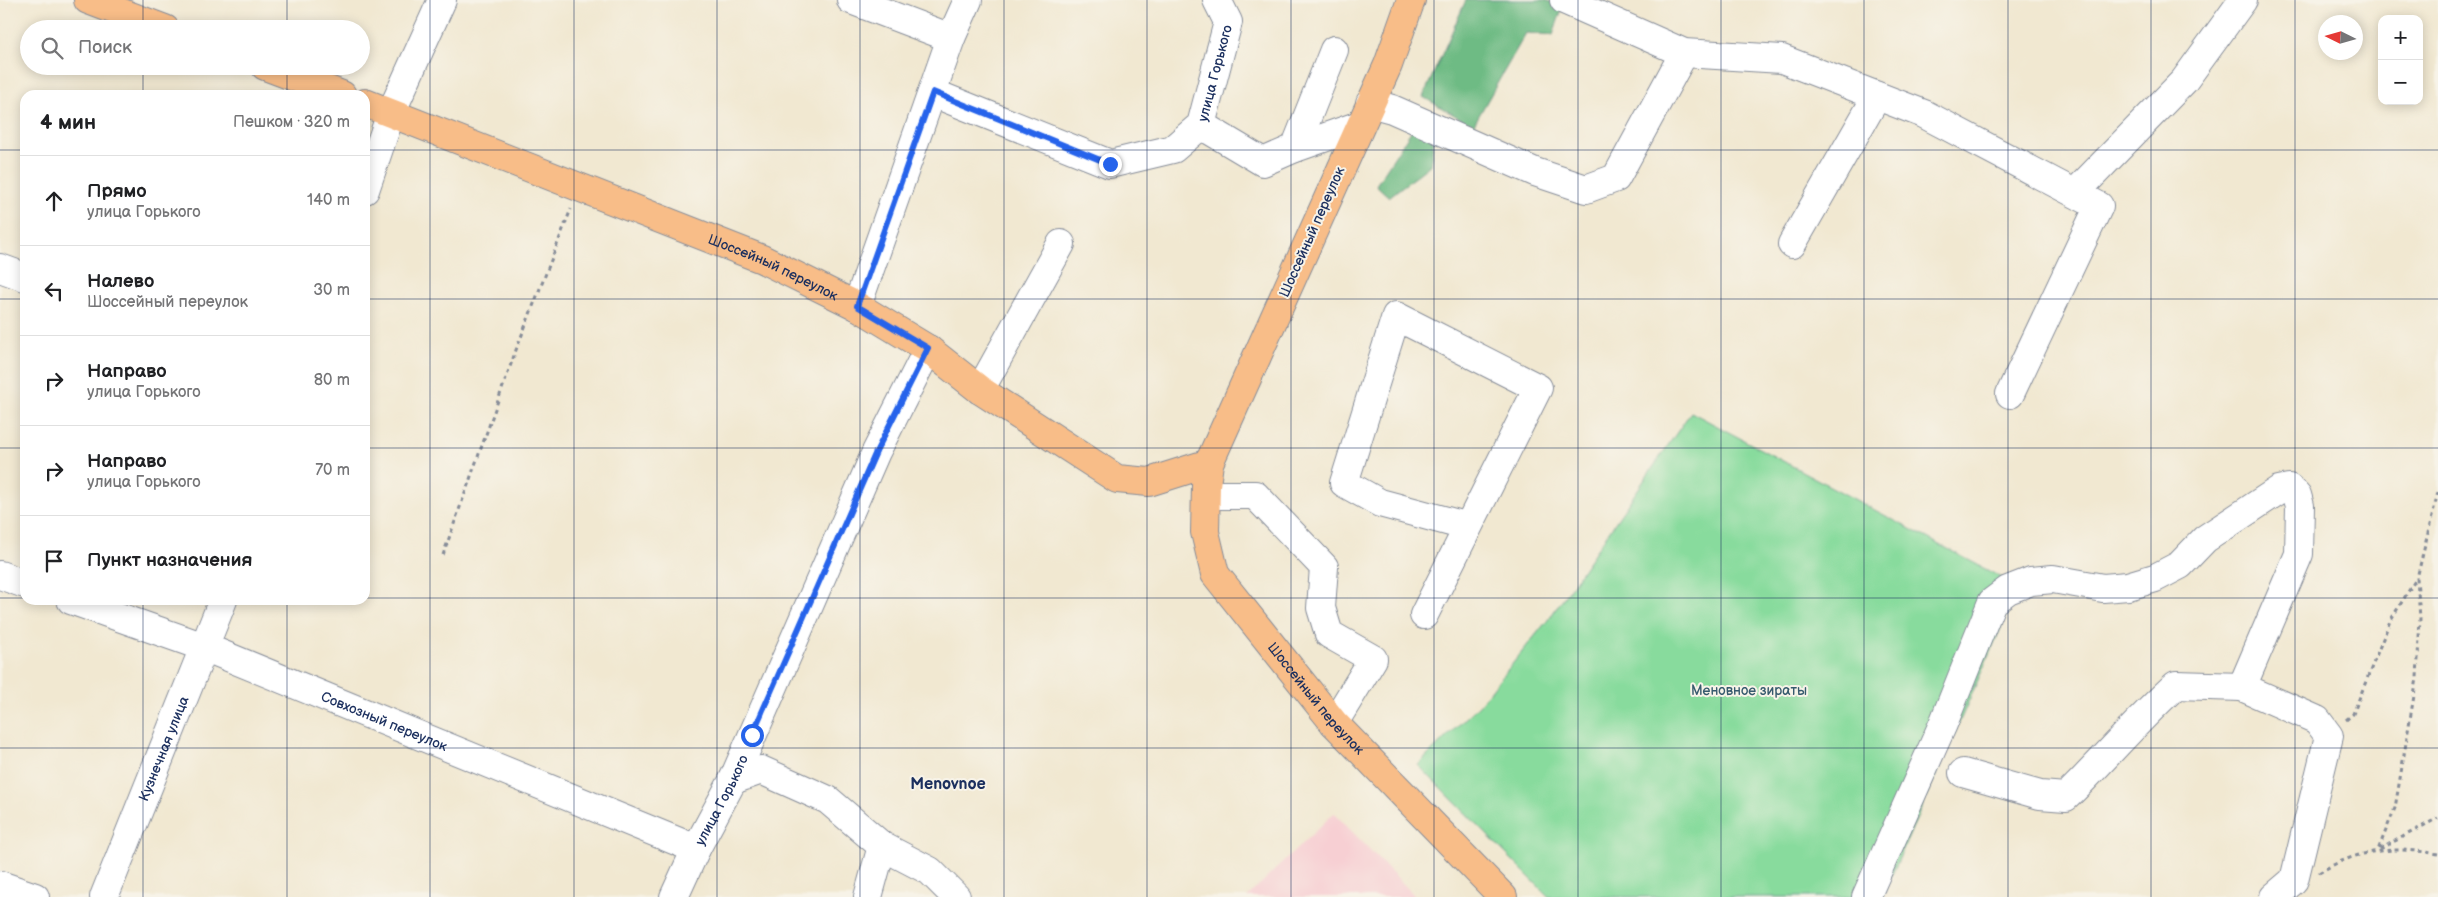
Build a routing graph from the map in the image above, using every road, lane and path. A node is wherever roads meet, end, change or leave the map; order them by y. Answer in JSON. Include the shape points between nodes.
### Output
{"nodes":[{"id":1,"x":88,"y":0,"type":"edge"},
{"id":2,"x":442,"y":0,"type":"edge"},
{"id":3,"x":851,"y":0,"type":"edge"},
{"id":4,"x":968,"y":0,"type":"edge"},
{"id":5,"x":1217,"y":0,"type":"edge"},
{"id":6,"x":1411,"y":0,"type":"edge"},
{"id":7,"x":1564,"y":0,"type":"edge"},
{"id":8,"x":2244,"y":0,"type":"edge"},
{"id":9,"x":141,"y":20,"type":"edge"},
{"id":10,"x":951,"y":38,"type":"junction"},
{"id":11,"x":1334,"y":50,"type":"dead end"},
{"id":12,"x":1684,"y":53,"type":"junction"},
{"id":13,"x":290,"y":75,"type":"edge"},
{"id":14,"x":329,"y":90,"type":"edge"},
{"id":15,"x":933,"y":92,"type":"junction"},
{"id":16,"x":1877,"y":96,"type":"junction"},
{"id":17,"x":370,"y":106,"type":"edge"},
{"id":18,"x":391,"y":113,"type":"junction"},
{"id":19,"x":1365,"y":114,"type":"junction"},
{"id":20,"x":1201,"y":125,"type":"junction"},
{"id":21,"x":1295,"y":148,"type":"junction"},
{"id":22,"x":370,"y":175,"type":"edge"},
{"id":23,"x":580,"y":188,"type":"junction"},
{"id":24,"x":2075,"y":194,"type":"junction"},
{"id":25,"x":1060,"y":244,"type":"dead end"},
{"id":26,"x":1792,"y":244,"type":"dead end"},
{"id":27,"x":0,"y":268,"type":"edge"},
{"id":28,"x":20,"y":275,"type":"edge"},
{"id":29,"x":857,"y":306,"type":"junction"},
{"id":30,"x":928,"y":348,"type":"junction"},
{"id":31,"x":980,"y":390,"type":"junction"},
{"id":32,"x":2010,"y":394,"type":"dead end"},
{"id":33,"x":1210,"y":463,"type":"junction"},
{"id":34,"x":2438,"y":492,"type":"edge"},
{"id":35,"x":1206,"y":495,"type":"junction"},
{"id":36,"x":1467,"y":529,"type":"junction"},
{"id":37,"x":443,"y":555,"type":"dead end"},
{"id":38,"x":0,"y":575,"type":"edge"},
{"id":39,"x":2417,"y":578,"type":"junction"},
{"id":40,"x":20,"y":582,"type":"edge"},
{"id":41,"x":85,"y":605,"type":"edge"},
{"id":42,"x":221,"y":605,"type":"edge"},
{"id":43,"x":1424,"y":615,"type":"dead end"},
{"id":44,"x":204,"y":647,"type":"junction"},
{"id":45,"x":2242,"y":687,"type":"junction"},
{"id":46,"x":1334,"y":723,"type":"junction"},
{"id":47,"x":2329,"y":736,"type":"junction"},
{"id":48,"x":1963,"y":773,"type":"dead end"},
{"id":49,"x":733,"y":780,"type":"junction"},
{"id":50,"x":2438,"y":818,"type":"edge"},
{"id":51,"x":882,"y":846,"type":"junction"},
{"id":52,"x":696,"y":848,"type":"junction"},
{"id":53,"x":2378,"y":850,"type":"junction"},
{"id":54,"x":2438,"y":854,"type":"edge"},
{"id":55,"x":2318,"y":874,"type":"dead end"},
{"id":56,"x":0,"y":885,"type":"edge"},
{"id":57,"x":35,"y":897,"type":"edge"},
{"id":58,"x":104,"y":897,"type":"edge"},
{"id":59,"x":674,"y":897,"type":"edge"},
{"id":60,"x":868,"y":897,"type":"edge"},
{"id":61,"x":956,"y":897,"type":"edge"},
{"id":62,"x":1503,"y":897,"type":"edge"},
{"id":63,"x":1866,"y":897,"type":"edge"},
{"id":64,"x":2274,"y":897,"type":"edge"}],
"edges":[{"from":1,"to":9,"type":"main road"},
{"from":2,"to":18,"type":"street"},
{"from":3,"to":10,"type":"street"},
{"from":4,"to":10,"type":"street"},
{"from":5,"to":20,"type":"street","name":"улица Горького","via":[[1228,22]]},
{"from":6,"to":19,"type":"main road","name":"Шоссейный переулок"},
{"from":7,"to":12,"type":"street"},
{"from":8,"to":24,"type":"street","via":[[2184,81]]},
{"from":10,"to":15,"type":"street"},
{"from":11,"to":21,"type":"street"},
{"from":12,"to":16,"type":"street","via":[[1782,59]]},
{"from":12,"to":19,"type":"street","via":[[1616,178],[1586,188],[1535,172],[1392,110]]},
{"from":13,"to":14,"type":"main road"},
{"from":15,"to":20,"type":"street","name":"улица Горького","via":[[1110,164],[1174,149]]},
{"from":15,"to":29,"type":"street"},
{"from":16,"to":24,"type":"street","via":[[1924,114]]},
{"from":16,"to":26,"type":"street"},
{"from":17,"to":18,"type":"main road","name":"Шоссейный переулок"},
{"from":18,"to":22,"type":"street"},
{"from":18,"to":23,"type":"main road","name":"Шоссейный переулок"},
{"from":19,"to":21,"type":"street"},
{"from":19,"to":33,"type":"main road","name":"Шоссейный переулок"},
{"from":20,"to":21,"type":"street","via":[[1263,162]]},
{"from":23,"to":29,"type":"main road","name":"Шоссейный переулок","via":[[762,259]]},
{"from":23,"to":37,"type":"path","via":[[516,350]]},
{"from":24,"to":32,"type":"street","via":[[2099,206]]},
{"from":25,"to":31,"type":"street"},
{"from":27,"to":28,"type":"street"},
{"from":29,"to":30,"type":"main road","name":"Шоссейный переулок"},
{"from":30,"to":31,"type":"main road","name":"Шоссейный переулок"},
{"from":30,"to":49,"type":"street","name":"улица Горького","via":[[876,452]]},
{"from":31,"to":33,"type":"main road","name":"Шоссейный переулок","via":[[1117,479],[1148,482]]},
{"from":33,"to":35,"type":"main road","name":"Шоссейный переулок"},
{"from":34,"to":39,"type":"path"},
{"from":35,"to":46,"type":"main road","name":"Шоссейный переулок","via":[[1205,532],[1215,574]]},
{"from":35,"to":46,"type":"street","via":[[1255,495],[1324,567],[1321,608],[1328,634],[1374,659]]},
{"from":36,"to":36,"type":"street","via":[[1538,388],[1396,316],[1344,483],[1380,503]]},
{"from":36,"to":43,"type":"street"},
{"from":38,"to":40,"type":"street"},
{"from":39,"to":47,"type":"path","via":[[2390,621],[2353,714]]},
{"from":39,"to":53,"type":"path","via":[[2420,618],[2417,678],[2395,808]]},
{"from":41,"to":44,"type":"street","name":"Совхозный переулок"},
{"from":42,"to":44,"type":"street","name":"Кузнечная улица"},
{"from":44,"to":52,"type":"street","name":"Совхозный переулок"},
{"from":44,"to":58,"type":"street","name":"Кузнечная улица"},
{"from":45,"to":47,"type":"street","via":[[2317,720]]},
{"from":45,"to":48,"type":"street","via":[[2176,686],[2142,715],[2066,797],[2040,795]]},
{"from":45,"to":63,"type":"street","via":[[2299,554],[2300,506],[2289,488],[2279,490],[2222,527],[2205,539],[2180,565],[2155,578],[2128,586],[2103,588],[2053,579],[2031,581],[2008,590],[1992,602],[1943,724]]},
{"from":46,"to":62,"type":"main road","name":"Шоссейный переулок"},
{"from":47,"to":64,"type":"street","via":[[2294,880]]},
{"from":49,"to":51,"type":"street","via":[[761,770],[828,800]]},
{"from":49,"to":52,"type":"street","name":"улица Горького"},
{"from":50,"to":53,"type":"path"},
{"from":51,"to":60,"type":"street"},
{"from":51,"to":61,"type":"street","via":[[930,870]]},
{"from":52,"to":59,"type":"street","name":"улица Горького"},
{"from":53,"to":54,"type":"path"},
{"from":53,"to":55,"type":"path","via":[[2340,860]]},
{"from":56,"to":57,"type":"street"}]}
